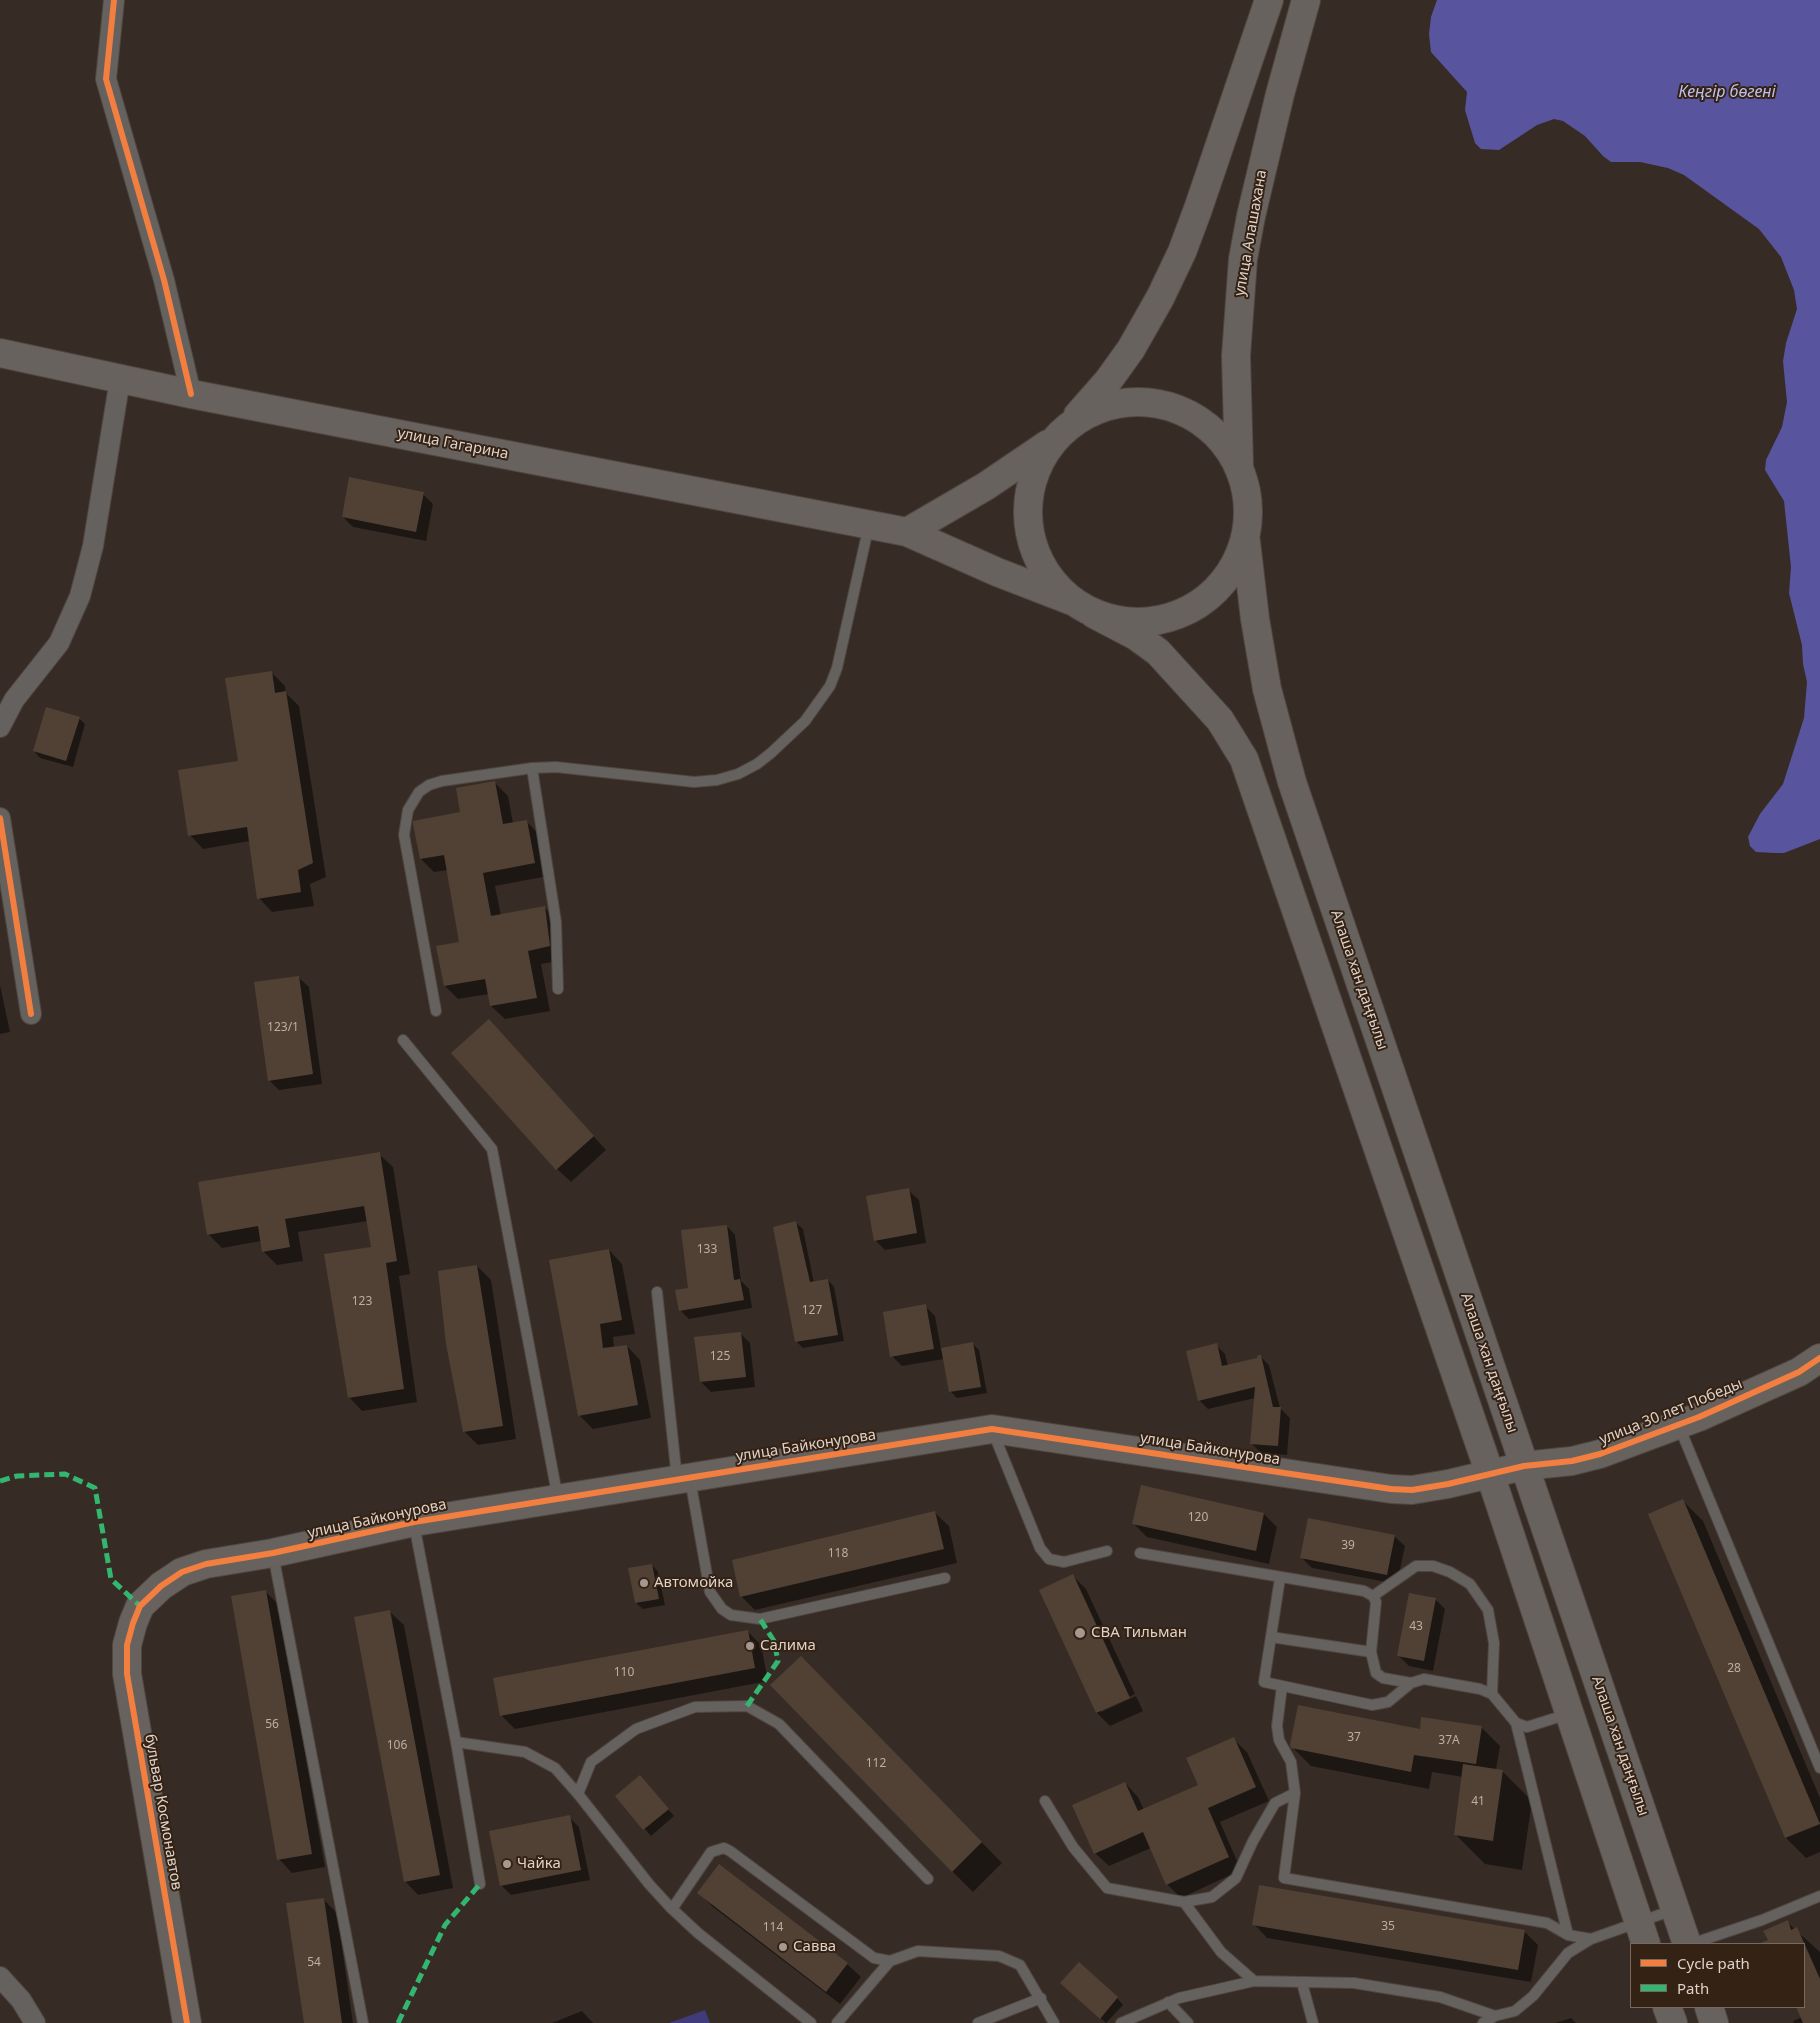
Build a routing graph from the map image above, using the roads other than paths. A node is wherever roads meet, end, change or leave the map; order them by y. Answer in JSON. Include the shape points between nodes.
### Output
{"nodes":[{"id":1,"x":114,"y":0,"type":"edge"},
{"id":2,"x":1269,"y":0,"type":"edge"},
{"id":3,"x":1306,"y":0,"type":"edge"},
{"id":4,"x":0,"y":354,"type":"edge"},
{"id":5,"x":120,"y":379,"type":"junction"},
{"id":6,"x":191,"y":394,"type":"junction"},
{"id":7,"x":1062,"y":433,"type":"junction"},
{"id":8,"x":1240,"y":472,"type":"junction"},
{"id":9,"x":869,"y":524,"type":"junction"},
{"id":10,"x":907,"y":532,"type":"junction"},
{"id":11,"x":1246,"y":542,"type":"junction"},
{"id":12,"x":1083,"y":607,"type":"junction"},
{"id":13,"x":0,"y":727,"type":"edge"},
{"id":14,"x":532,"y":768,"type":"junction"},
{"id":15,"x":0,"y":818,"type":"edge"},
{"id":16,"x":558,"y":990,"type":"dead end"},
{"id":17,"x":436,"y":1011,"type":"dead end"},
{"id":18,"x":31,"y":1014,"type":"dead end"},
{"id":19,"x":403,"y":1040,"type":"dead end"},
{"id":20,"x":657,"y":1292,"type":"dead end"},
{"id":21,"x":1818,"y":1365,"type":"edge"},
{"id":22,"x":1679,"y":1425,"type":"junction"},
{"id":23,"x":992,"y":1429,"type":"junction"},
{"id":24,"x":1524,"y":1466,"type":"junction"},
{"id":25,"x":1490,"y":1474,"type":"junction"},
{"id":26,"x":683,"y":1479,"type":"junction"},
{"id":27,"x":558,"y":1499,"type":"junction"},
{"id":28,"x":414,"y":1522,"type":"junction"},
{"id":29,"x":1107,"y":1551,"type":"dead end"},
{"id":30,"x":1140,"y":1553,"type":"dead end"},
{"id":31,"x":273,"y":1554,"type":"junction"},
{"id":32,"x":945,"y":1578,"type":"dead end"},
{"id":33,"x":1280,"y":1578,"type":"junction"},
{"id":34,"x":1373,"y":1596,"type":"junction"},
{"id":35,"x":140,"y":1606,"type":"joint"},
{"id":36,"x":1271,"y":1637,"type":"junction"},
{"id":37,"x":1371,"y":1652,"type":"junction"},
{"id":38,"x":1411,"y":1683,"type":"junction"},
{"id":39,"x":1282,"y":1686,"type":"junction"},
{"id":40,"x":1492,"y":1694,"type":"junction"},
{"id":41,"x":1569,"y":1714,"type":"junction"},
{"id":42,"x":1516,"y":1723,"type":"junction"},
{"id":43,"x":456,"y":1742,"type":"junction"},
{"id":44,"x":1820,"y":1768,"type":"edge"},
{"id":45,"x":1295,"y":1793,"type":"junction"},
{"id":46,"x":578,"y":1794,"type":"junction"},
{"id":47,"x":1046,"y":1801,"type":"dead end"},
{"id":48,"x":928,"y":1879,"type":"dead end"},
{"id":49,"x":480,"y":1884,"type":"dead end"},
{"id":50,"x":1819,"y":1899,"type":"edge"},
{"id":51,"x":1184,"y":1902,"type":"junction"},
{"id":52,"x":672,"y":1909,"type":"junction"},
{"id":53,"x":1676,"y":1909,"type":"junction"},
{"id":54,"x":1642,"y":1933,"type":"edge"},
{"id":55,"x":1568,"y":1935,"type":"junction"},
{"id":56,"x":1591,"y":1939,"type":"junction"},
{"id":57,"x":1689,"y":1943,"type":"edge"},
{"id":58,"x":1692,"y":1943,"type":"edge"},
{"id":59,"x":890,"y":1961,"type":"junction"},
{"id":60,"x":0,"y":1977,"type":"edge"},
{"id":61,"x":1254,"y":1981,"type":"junction"},
{"id":62,"x":1302,"y":1982,"type":"junction"},
{"id":63,"x":1041,"y":1998,"type":"junction"},
{"id":64,"x":1168,"y":2002,"type":"junction"},
{"id":65,"x":1667,"y":2008,"type":"edge"},
{"id":66,"x":1709,"y":2008,"type":"edge"},
{"id":67,"x":1495,"y":2016,"type":"junction"},
{"id":68,"x":1508,"y":2018,"type":"edge"},
{"id":69,"x":35,"y":2023,"type":"edge"},
{"id":70,"x":187,"y":2023,"type":"edge"},
{"id":71,"x":363,"y":2023,"type":"edge"},
{"id":72,"x":811,"y":2023,"type":"edge"},
{"id":73,"x":837,"y":2023,"type":"edge"},
{"id":74,"x":978,"y":2023,"type":"edge"},
{"id":75,"x":1054,"y":2023,"type":"edge"},
{"id":76,"x":1122,"y":2023,"type":"edge"},
{"id":77,"x":1188,"y":2023,"type":"edge"},
{"id":78,"x":1313,"y":2023,"type":"edge"},
{"id":79,"x":1483,"y":2023,"type":"edge"},
{"id":80,"x":1673,"y":2023,"type":"edge"},
{"id":81,"x":1714,"y":2023,"type":"edge"}],
"edges":[{"from":1,"to":6,"type":"street","via":[[106,79],[164,280]]},
{"from":2,"to":7,"type":"main road","via":[[1198,209],[1164,290],[1131,349],[1108,381]]},
{"from":3,"to":8,"type":"main road","name":"улица Алашахана","via":[[1280,94],[1243,259],[1236,356]]},
{"from":4,"to":5,"type":"main road","name":"улица Гагарина"},
{"from":5,"to":6,"type":"main road","name":"улица Гагарина"},
{"from":5,"to":13,"type":"street","via":[[93,546],[80,596],[59,643],[14,700]]},
{"from":6,"to":9,"type":"main road","name":"улица Гагарина"},
{"from":7,"to":8,"type":"main road","via":[[1086,414],[1108,405],[1133,401],[1162,404],[1188,413],[1213,430],[1232,453]]},
{"from":7,"to":10,"type":"main road","via":[[986,486]]},
{"from":7,"to":12,"type":"main road","via":[[1040,461],[1032,481],[1028,507],[1030,531],[1038,557],[1052,581]]},
{"from":8,"to":11,"type":"main road","via":[[1247,504]]},
{"from":9,"to":10,"type":"main road","name":"улица Гагарина"},
{"from":9,"to":14,"type":"lane","via":[[837,668],[830,686],[805,721],[764,758],[738,774],[694,782],[556,767]]},
{"from":10,"to":12,"type":"main road","name":"улица Гагарина"},
{"from":11,"to":12,"type":"main road","via":[[1236,566],[1221,586],[1200,605],[1176,617],[1149,623],[1122,622]]},
{"from":11,"to":24,"type":"main road","name":"Алаша хан даңғылы","via":[[1267,689],[1292,782]]},
{"from":12,"to":25,"type":"main road","via":[[1158,652],[1200,695],[1244,759]]},
{"from":14,"to":16,"type":"lane","via":[[556,922]]},
{"from":14,"to":17,"type":"lane","via":[[429,785],[419,792],[408,810],[404,835]]},
{"from":15,"to":18,"type":"street"},
{"from":19,"to":27,"type":"lane","via":[[492,1149]]},
{"from":20,"to":26,"type":"lane"},
{"from":21,"to":22,"type":"main road","name":"улица 30 лет Победы"},
{"from":22,"to":24,"type":"main road","name":"улица 30 лет Победы","via":[[1600,1454],[1572,1461]]},
{"from":22,"to":44,"type":"lane"},
{"from":23,"to":25,"type":"main road","name":"улица Байконурова","via":[[1392,1489],[1412,1490]]},
{"from":23,"to":26,"type":"main road","name":"улица Байконурова"},
{"from":23,"to":29,"type":"lane","via":[[1040,1548],[1049,1559],[1064,1562]]},
{"from":24,"to":25,"type":"main road","name":"улица 30 лет Победы"},
{"from":24,"to":53,"type":"main road","name":"Алаша хан даңғылы"},
{"from":25,"to":41,"type":"main road"},
{"from":26,"to":27,"type":"main road","name":"улица Байконурова"},
{"from":26,"to":32,"type":"lane","via":[[710,1592],[722,1609],[731,1615],[760,1619]]},
{"from":27,"to":28,"type":"main road","name":"улица Байконурова"},
{"from":28,"to":31,"type":"main road","name":"улица Байконурова"},
{"from":28,"to":43,"type":"lane"},
{"from":30,"to":33,"type":"lane"},
{"from":31,"to":35,"type":"main road","name":"улица Байконурова","via":[[206,1564],[182,1572]]},
{"from":31,"to":71,"type":"lane"},
{"from":33,"to":34,"type":"lane","via":[[1364,1591]]},
{"from":33,"to":36,"type":"lane"},
{"from":34,"to":37,"type":"lane","via":[[1376,1602]]},
{"from":34,"to":40,"type":"lane","via":[[1416,1566],[1442,1569],[1470,1584],[1488,1610],[1494,1643]]},
{"from":35,"to":70,"type":"main road","name":"бульвар Космонавтов","via":[[127,1646],[127,1674]]},
{"from":36,"to":37,"type":"lane"},
{"from":36,"to":39,"type":"lane","via":[[1264,1682]]},
{"from":37,"to":38,"type":"lane","via":[[1376,1672],[1383,1678]]},
{"from":38,"to":39,"type":"lane","via":[[1388,1702],[1372,1705]]},
{"from":38,"to":40,"type":"lane","via":[[1424,1679]]},
{"from":39,"to":45,"type":"lane","via":[[1277,1726],[1291,1762]]},
{"from":40,"to":42,"type":"lane"},
{"from":41,"to":42,"type":"lane","via":[[1527,1727]]},
{"from":41,"to":54,"type":"main road"},
{"from":42,"to":55,"type":"lane"},
{"from":43,"to":46,"type":"lane","via":[[525,1752],[555,1768]]},
{"from":43,"to":49,"type":"lane"},
{"from":45,"to":51,"type":"lane","via":[[1275,1803],[1236,1878],[1212,1897]]},
{"from":45,"to":55,"type":"lane","via":[[1284,1878],[1547,1923]]},
{"from":46,"to":48,"type":"lane","via":[[591,1762],[636,1729],[695,1707],[747,1706],[779,1724]]},
{"from":46,"to":52,"type":"lane"},
{"from":47,"to":51,"type":"lane","via":[[1073,1847],[1107,1888]]},
{"from":50,"to":58,"type":"lane"},
{"from":51,"to":61,"type":"lane","via":[[1221,1952]]},
{"from":52,"to":59,"type":"lane","via":[[711,1852],[724,1848],[874,1958]]},
{"from":52,"to":72,"type":"lane"},
{"from":53,"to":54,"type":"lane"},
{"from":53,"to":57,"type":"main road","name":"Алаша хан даңғылы"},
{"from":54,"to":56,"type":"lane"},
{"from":55,"to":56,"type":"lane"},
{"from":56,"to":68,"type":"lane","via":[[1568,1953],[1533,1996]]},
{"from":59,"to":63,"type":"lane","via":[[918,1952],[1000,1956],[1020,1965]]},
{"from":59,"to":73,"type":"lane"},
{"from":60,"to":69,"type":"street","via":[[21,2000]]},
{"from":61,"to":62,"type":"lane"},
{"from":61,"to":64,"type":"lane"},
{"from":62,"to":67,"type":"lane","via":[[1354,1983],[1440,1997]]},
{"from":62,"to":78,"type":"lane"},
{"from":63,"to":74,"type":"lane"},
{"from":63,"to":75,"type":"lane"},
{"from":64,"to":76,"type":"lane"},
{"from":64,"to":77,"type":"lane"},
{"from":65,"to":80,"type":"main road"},
{"from":66,"to":81,"type":"main road"},
{"from":67,"to":68,"type":"lane"},
{"from":67,"to":79,"type":"lane"}]}
